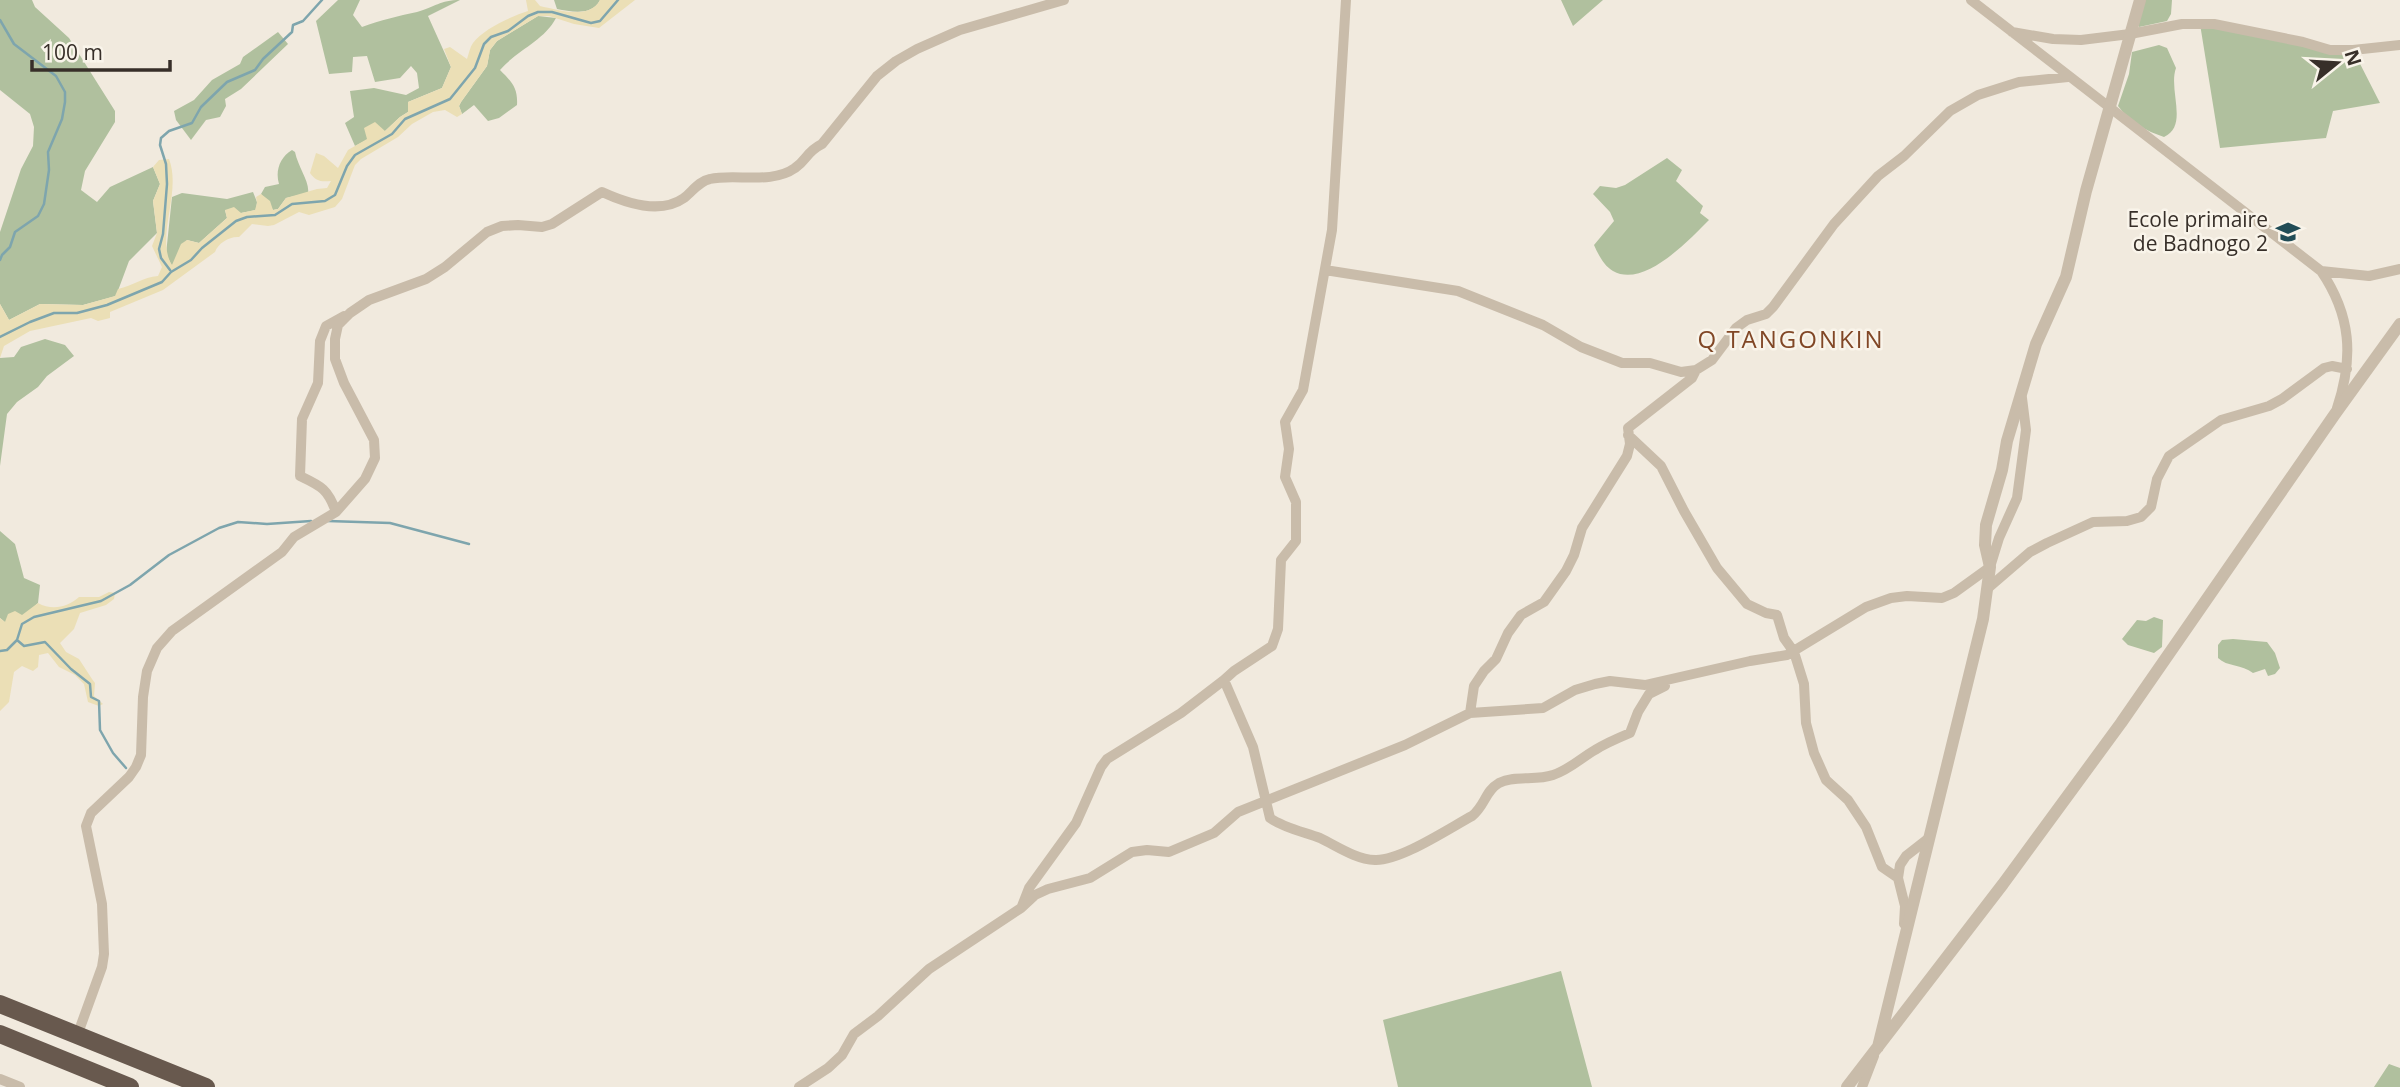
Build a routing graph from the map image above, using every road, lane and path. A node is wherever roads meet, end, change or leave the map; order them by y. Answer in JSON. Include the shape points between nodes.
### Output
{"nodes":[{"id":1,"x":1064,"y":0,"type":"edge"},
{"id":2,"x":1346,"y":0,"type":"edge"},
{"id":3,"x":1971,"y":0,"type":"edge"},
{"id":4,"x":2140,"y":0,"type":"edge"},
{"id":5,"x":2010,"y":32,"type":"junction"},
{"id":6,"x":2130,"y":34,"type":"junction"},
{"id":7,"x":2400,"y":45,"type":"edge"},
{"id":8,"x":2068,"y":76,"type":"junction"},
{"id":9,"x":2110,"y":110,"type":"junction"},
{"id":10,"x":2400,"y":269,"type":"edge"},
{"id":11,"x":1325,"y":270,"type":"junction"},
{"id":12,"x":2321,"y":271,"type":"junction"},
{"id":13,"x":350,"y":313,"type":"junction"},
{"id":14,"x":2400,"y":324,"type":"edge"},
{"id":15,"x":2347,"y":369,"type":"junction"},
{"id":16,"x":1696,"y":370,"type":"junction"},
{"id":17,"x":2021,"y":388,"type":"junction"},
{"id":18,"x":2335,"y":414,"type":"junction"},
{"id":19,"x":1629,"y":435,"type":"junction"},
{"id":20,"x":336,"y":512,"type":"junction"},
{"id":21,"x":1990,"y":568,"type":"junction"},
{"id":22,"x":1987,"y":589,"type":"junction"},
{"id":23,"x":1794,"y":652,"type":"junction"},
{"id":24,"x":1224,"y":680,"type":"junction"},
{"id":25,"x":1676,"y":680,"type":"junction"},
{"id":26,"x":1470,"y":713,"type":"junction"},
{"id":27,"x":1267,"y":802,"type":"junction"},
{"id":28,"x":1929,"y":838,"type":"junction"},
{"id":29,"x":1898,"y":878,"type":"junction"},
{"id":30,"x":1021,"y":908,"type":"junction"},
{"id":31,"x":1904,"y":941,"type":"junction"},
{"id":32,"x":0,"y":1004,"type":"edge"},
{"id":33,"x":0,"y":1034,"type":"edge"},
{"id":34,"x":77,"y":1036,"type":"junction"},
{"id":35,"x":1878,"y":1047,"type":"junction"},
{"id":36,"x":0,"y":1079,"type":"edge"},
{"id":37,"x":20,"y":1087,"type":"edge"},
{"id":38,"x":130,"y":1087,"type":"edge"},
{"id":39,"x":206,"y":1087,"type":"edge"},
{"id":40,"x":799,"y":1087,"type":"edge"},
{"id":41,"x":1847,"y":1087,"type":"edge"},
{"id":42,"x":1862,"y":1087,"type":"edge"}],
"edges":[{"from":1,"to":13,"type":"street","via":[[960,30],[896,61],[877,76],[830,136],[795,168],[781,174],[709,179],[682,200],[662,207],[622,202],[602,192],[552,224],[502,226],[487,232],[426,279],[382,294]]},
{"from":2,"to":11,"type":"street","via":[[1334,202]]},
{"from":3,"to":5,"type":"street"},
{"from":4,"to":6,"type":"street"},
{"from":5,"to":6,"type":"street","via":[[2067,39]]},
{"from":5,"to":8,"type":"street"},
{"from":6,"to":7,"type":"street","via":[[2182,24],[2214,24],[2330,50]]},
{"from":6,"to":9,"type":"street"},
{"from":8,"to":9,"type":"street"},
{"from":8,"to":16,"type":"street","via":[[2019,82],[1978,95],[1950,111],[1878,176],[1773,307],[1736,328],[1712,360]]},
{"from":9,"to":12,"type":"street"},
{"from":9,"to":17,"type":"street","via":[[2066,277],[2035,344]]},
{"from":10,"to":12,"type":"street","via":[[2369,276]]},
{"from":11,"to":16,"type":"street","via":[[1458,291],[1622,363]]},
{"from":11,"to":24,"type":"street","via":[[1303,390],[1285,422],[1289,449],[1285,477],[1296,502],[1296,541],[1281,560],[1278,629],[1272,646]]},
{"from":12,"to":15,"type":"street","via":[[2343,311]]},
{"from":13,"to":20,"type":"street","via":[[338,325],[335,359],[376,449],[365,479]]},
{"from":13,"to":20,"type":"street","via":[[326,326],[320,341],[318,383],[302,419],[300,476],[323,488]]},
{"from":14,"to":18,"type":"street"},
{"from":15,"to":18,"type":"street"},
{"from":15,"to":22,"type":"street","via":[[2323,368],[2269,406],[2221,420],[2169,456],[2157,479],[2151,507],[2141,517],[2093,522],[2047,543]]},
{"from":16,"to":19,"type":"street","via":[[1633,422]]},
{"from":17,"to":21,"type":"street","via":[[1986,525]]},
{"from":17,"to":21,"type":"street","via":[[2026,430],[2021,475]]},
{"from":18,"to":35,"type":"street","via":[[2121,723]]},
{"from":19,"to":23,"type":"street","via":[[1661,466],[1717,568],[1747,604],[1777,615]]},
{"from":19,"to":26,"type":"street","via":[[1627,457],[1582,528],[1566,571],[1544,602],[1521,615],[1508,633],[1496,659],[1474,686]]},
{"from":20,"to":34,"type":"street","via":[[294,537],[282,552],[172,631],[157,648],[143,697],[141,755],[129,778],[90,813],[86,826],[102,904],[104,954]]},
{"from":21,"to":22,"type":"street"},
{"from":21,"to":23,"type":"street","via":[[1942,598],[1907,596],[1866,607]]},
{"from":22,"to":28,"type":"street"},
{"from":23,"to":25,"type":"street"},
{"from":23,"to":29,"type":"street","via":[[1804,684],[1806,723],[1826,780],[1848,800],[1866,827],[1882,867]]},
{"from":24,"to":27,"type":"street","via":[[1253,747]]},
{"from":24,"to":30,"type":"street","via":[[1107,759],[1076,823],[1029,888]]},
{"from":25,"to":26,"type":"street","via":[[1645,685],[1610,681],[1575,690],[1544,708]]},
{"from":25,"to":27,"type":"street","via":[[1648,694],[1630,733],[1550,777],[1497,784],[1472,816],[1396,857],[1375,860],[1351,854],[1277,823],[1270,818]]},
{"from":26,"to":27,"type":"street"},
{"from":27,"to":30,"type":"street","via":[[1238,812],[1214,833],[1169,852],[1132,852],[1090,878],[1035,895]]},
{"from":28,"to":29,"type":"street","via":[[1906,856]]},
{"from":28,"to":31,"type":"street"},
{"from":29,"to":31,"type":"street","via":[[1905,906]]},
{"from":30,"to":40,"type":"street","via":[[929,970],[853,1034],[842,1055]]},
{"from":31,"to":35,"type":"street"},
{"from":32,"to":34,"type":"highway"},
{"from":33,"to":38,"type":"highway"},
{"from":34,"to":39,"type":"highway"},
{"from":35,"to":41,"type":"street"},
{"from":35,"to":42,"type":"street"},
{"from":36,"to":37,"type":"street"}]}
